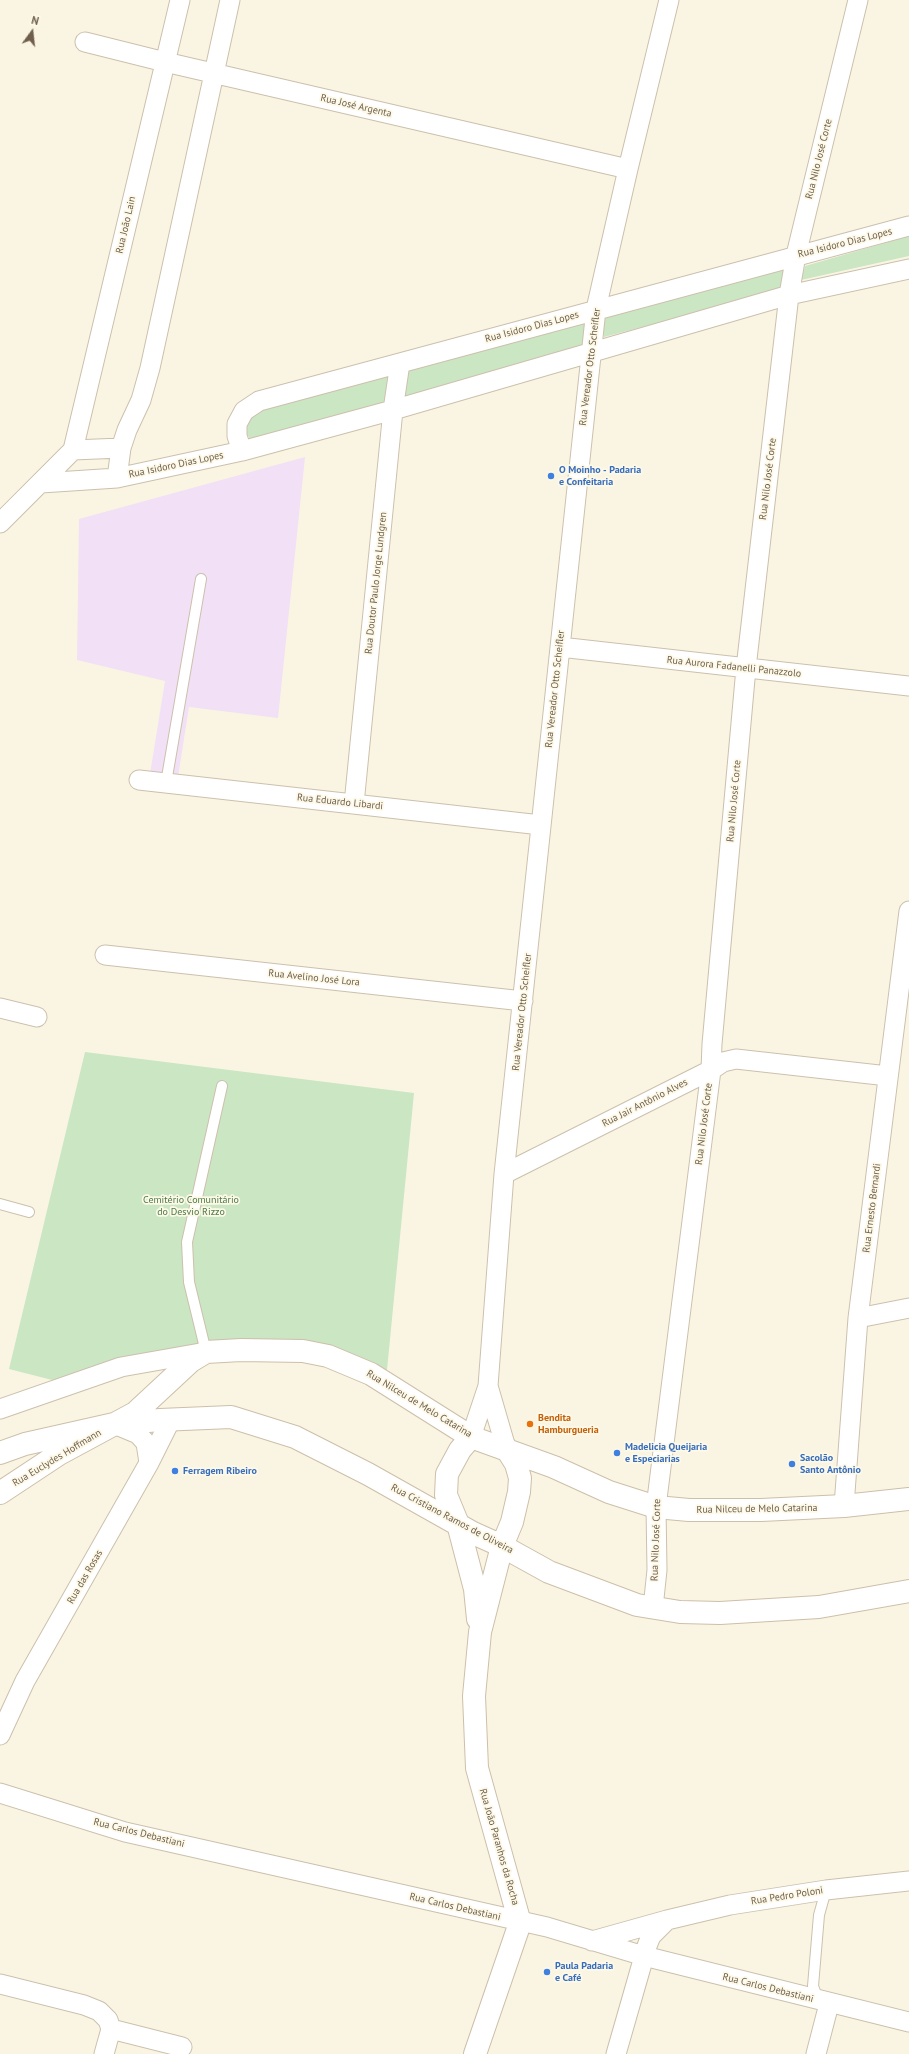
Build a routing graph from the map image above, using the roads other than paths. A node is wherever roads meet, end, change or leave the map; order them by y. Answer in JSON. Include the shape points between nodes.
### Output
{"nodes":[{"id":1,"x":180,"y":0,"type":"edge"},
{"id":2,"x":230,"y":0,"type":"edge"},
{"id":3,"x":669,"y":0,"type":"edge"},
{"id":4,"x":858,"y":0,"type":"edge"},
{"id":5,"x":85,"y":42,"type":"dead end"},
{"id":6,"x":165,"y":62,"type":"junction"},
{"id":7,"x":213,"y":72,"type":"junction"},
{"id":8,"x":628,"y":169,"type":"junction"},
{"id":9,"x":909,"y":226,"type":"edge"},
{"id":10,"x":796,"y":255,"type":"junction"},
{"id":11,"x":909,"y":269,"type":"edge"},
{"id":12,"x":789,"y":295,"type":"junction"},
{"id":13,"x":596,"y":310,"type":"junction"},
{"id":14,"x":592,"y":352,"type":"junction"},
{"id":15,"x":400,"y":363,"type":"junction"},
{"id":16,"x":393,"y":410,"type":"junction"},
{"id":17,"x":122,"y":448,"type":"junction"},
{"id":18,"x":73,"y":450,"type":"junction"},
{"id":19,"x":242,"y":451,"type":"junction"},
{"id":20,"x":117,"y":478,"type":"junction"},
{"id":21,"x":41,"y":483,"type":"junction"},
{"id":22,"x":0,"y":523,"type":"edge"},
{"id":23,"x":201,"y":579,"type":"dead end"},
{"id":24,"x":560,"y":647,"type":"junction"},
{"id":25,"x":746,"y":668,"type":"junction"},
{"id":26,"x":909,"y":686,"type":"edge"},
{"id":27,"x":138,"y":780,"type":"dead end"},
{"id":28,"x":166,"y":783,"type":"junction"},
{"id":29,"x":354,"y":804,"type":"junction"},
{"id":30,"x":541,"y":825,"type":"junction"},
{"id":31,"x":909,"y":911,"type":"edge"},
{"id":32,"x":105,"y":955,"type":"dead end"},
{"id":33,"x":523,"y":1001,"type":"junction"},
{"id":34,"x":0,"y":1008,"type":"edge"},
{"id":35,"x":37,"y":1017,"type":"dead end"},
{"id":36,"x":711,"y":1070,"type":"junction"},
{"id":37,"x":888,"y":1076,"type":"junction"},
{"id":38,"x":222,"y":1086,"type":"dead end"},
{"id":39,"x":504,"y":1174,"type":"junction"},
{"id":40,"x":0,"y":1204,"type":"edge"},
{"id":41,"x":29,"y":1212,"type":"dead end"},
{"id":42,"x":909,"y":1308,"type":"edge"},
{"id":43,"x":858,"y":1318,"type":"junction"},
{"id":44,"x":198,"y":1357,"type":"junction"},
{"id":45,"x":488,"y":1386,"type":"junction"},
{"id":46,"x":0,"y":1409,"type":"edge"},
{"id":47,"x":166,"y":1419,"type":"junction"},
{"id":48,"x":114,"y":1424,"type":"junction"},
{"id":49,"x":470,"y":1437,"type":"junction"},
{"id":50,"x":506,"y":1448,"type":"junction"},
{"id":51,"x":0,"y":1453,"type":"edge"},
{"id":52,"x":149,"y":1463,"type":"junction"},
{"id":53,"x":0,"y":1493,"type":"edge"},
{"id":54,"x":909,"y":1499,"type":"edge"},
{"id":55,"x":844,"y":1506,"type":"junction"},
{"id":56,"x":656,"y":1507,"type":"junction"},
{"id":57,"x":458,"y":1524,"type":"junction"},
{"id":58,"x":502,"y":1546,"type":"junction"},
{"id":59,"x":909,"y":1591,"type":"edge"},
{"id":60,"x":652,"y":1608,"type":"junction"},
{"id":61,"x":480,"y":1632,"type":"junction"},
{"id":62,"x":0,"y":1735,"type":"edge"},
{"id":63,"x":0,"y":1793,"type":"edge"},
{"id":64,"x":909,"y":1881,"type":"edge"},
{"id":65,"x":826,"y":1890,"type":"junction"},
{"id":66,"x":667,"y":1920,"type":"junction"},
{"id":67,"x":520,"y":1922,"type":"junction"},
{"id":68,"x":592,"y":1942,"type":"junction"},
{"id":69,"x":644,"y":1956,"type":"junction"},
{"id":70,"x":0,"y":1984,"type":"edge"},
{"id":71,"x":829,"y":2004,"type":"junction"},
{"id":72,"x":909,"y":2022,"type":"edge"},
{"id":73,"x":111,"y":2029,"type":"junction"},
{"id":74,"x":182,"y":2047,"type":"dead end"},
{"id":75,"x":104,"y":2054,"type":"edge"},
{"id":76,"x":475,"y":2054,"type":"edge"},
{"id":77,"x":616,"y":2054,"type":"edge"},
{"id":78,"x":816,"y":2054,"type":"edge"}],
"edges":[{"from":1,"to":6,"type":"street","name":"Rua João Lain"},
{"from":2,"to":7,"type":"street"},
{"from":3,"to":8,"type":"street","name":"Rua Vereador Otto Scheifler"},
{"from":4,"to":10,"type":"street","name":"Rua Nilo José Corte"},
{"from":5,"to":6,"type":"street","name":"Rua José Argenta"},
{"from":6,"to":7,"type":"street","name":"Rua José Argenta"},
{"from":6,"to":18,"type":"street","name":"Rua João Lain"},
{"from":7,"to":8,"type":"street","name":"Rua José Argenta"},
{"from":7,"to":17,"type":"street","via":[[150,368],[141,400]]},
{"from":8,"to":13,"type":"street","name":"Rua Vereador Otto Scheifler"},
{"from":9,"to":10,"type":"street","name":"Rua Isidoro Dias Lopes"},
{"from":10,"to":12,"type":"street","name":"Rua Nilo José Corte"},
{"from":10,"to":13,"type":"street","name":"Rua Isidoro Dias Lopes"},
{"from":11,"to":12,"type":"street","name":"Rua Isidoro Dias Lopes"},
{"from":12,"to":14,"type":"street","name":"Rua Isidoro Dias Lopes"},
{"from":12,"to":25,"type":"street","name":"Rua Nilo José Corte"},
{"from":13,"to":14,"type":"street","name":"Rua Vereador Otto Scheifler"},
{"from":13,"to":15,"type":"street","name":"Rua Isidoro Dias Lopes"},
{"from":14,"to":16,"type":"street","name":"Rua Isidoro Dias Lopes"},
{"from":14,"to":24,"type":"street","name":"Rua Vereador Otto Scheifler"},
{"from":15,"to":16,"type":"street","name":"Rua Doutor Paulo Jorge Lundgren"},
{"from":15,"to":19,"type":"street","name":"Rua Isidoro Dias Lopes","via":[[259,401],[244,411],[237,424],[237,436]]},
{"from":16,"to":19,"type":"street","name":"Rua Isidoro Dias Lopes"},
{"from":16,"to":29,"type":"street","name":"Rua Doutor Paulo Jorge Lundgren"},
{"from":17,"to":18,"type":"street"},
{"from":17,"to":20,"type":"street","name":"Rua Isidoro Dias Lopes"},
{"from":18,"to":21,"type":"street"},
{"from":19,"to":20,"type":"street","name":"Rua Isidoro Dias Lopes"},
{"from":20,"to":21,"type":"street"},
{"from":21,"to":22,"type":"street"},
{"from":23,"to":28,"type":"lane"},
{"from":24,"to":25,"type":"street","name":"Rua Aurora Fadanelli Panazzolo"},
{"from":24,"to":30,"type":"street","name":"Rua Vereador Otto Scheifler"},
{"from":25,"to":26,"type":"street","name":"Rua Aurora Fadanelli Panazzolo"},
{"from":25,"to":36,"type":"street","name":"Rua Nilo José Corte"},
{"from":27,"to":28,"type":"street","name":"Rua Eduardo Libardi"},
{"from":28,"to":29,"type":"street","name":"Rua Eduardo Libardi"},
{"from":29,"to":30,"type":"street","name":"Rua Eduardo Libardi"},
{"from":30,"to":33,"type":"street","name":"Rua Vereador Otto Scheifler"},
{"from":31,"to":37,"type":"street","name":"Rua Ernesto Bernardi"},
{"from":32,"to":33,"type":"street","name":"Rua Avelino José Lora"},
{"from":33,"to":39,"type":"street","name":"Rua Vereador Otto Scheifler"},
{"from":34,"to":35,"type":"street"},
{"from":36,"to":37,"type":"street","name":"Rua Jair Antônio Alves","via":[[723,1062],[736,1059]]},
{"from":36,"to":39,"type":"street","name":"Rua Jair Antônio Alves"},
{"from":36,"to":56,"type":"street","name":"Rua Nilo José Corte"},
{"from":37,"to":43,"type":"street","name":"Rua Ernesto Bernardi"},
{"from":38,"to":44,"type":"lane","via":[[187,1242]]},
{"from":39,"to":45,"type":"street","name":"Rua Vereador Otto Scheifler"},
{"from":40,"to":41,"type":"lane"},
{"from":42,"to":43,"type":"street"},
{"from":43,"to":55,"type":"street","name":"Rua Ernesto Bernardi"},
{"from":44,"to":46,"type":"street","name":"Rua Nilceu de Melo Catarina","via":[[122,1366]]},
{"from":44,"to":47,"type":"street","via":[[169,1399]]},
{"from":44,"to":48,"type":"street","via":[[135,1413]]},
{"from":44,"to":49,"type":"street","name":"Rua Nilceu de Melo Catarina","via":[[241,1350],[303,1351],[328,1356],[371,1374]]},
{"from":45,"to":49,"type":"street","name":"Rua Vereador Otto Scheifler"},
{"from":45,"to":50,"type":"street","name":"Rua Vereador Otto Scheifler"},
{"from":47,"to":48,"type":"street","name":"Rua Cristiano Ramos de Oliveira"},
{"from":47,"to":52,"type":"street","name":"Rua das Rosas"},
{"from":47,"to":57,"type":"street","name":"Rua Cristiano Ramos de Oliveira","via":[[231,1417],[295,1438],[368,1474]]},
{"from":48,"to":51,"type":"street","name":"Rua Cristiano Ramos de Oliveira","via":[[25,1444]]},
{"from":48,"to":52,"type":"street","via":[[138,1434],[146,1443]]},
{"from":48,"to":53,"type":"street","name":"Rua Euclydes Hoffmann","via":[[59,1454]]},
{"from":49,"to":50,"type":"street","name":"Rua Nilceu de Melo Catarina"},
{"from":49,"to":57,"type":"street","name":"Rua Vereador Otto Scheifler","via":[[448,1474],[446,1495]]},
{"from":50,"to":56,"type":"street","name":"Rua Nilceu de Melo Catarina","via":[[609,1492]]},
{"from":50,"to":58,"type":"street","name":"Rua Vereador Otto Scheifler","via":[[516,1464],[520,1478],[512,1522]]},
{"from":52,"to":62,"type":"street","name":"Rua das Rosas","via":[[25,1681]]},
{"from":54,"to":55,"type":"street","name":"Rua Nilceu de Melo Catarina"},
{"from":55,"to":56,"type":"street","name":"Rua Nilceu de Melo Catarina","via":[[761,1510],[689,1510]]},
{"from":56,"to":60,"type":"street","name":"Rua Nilo José Corte","via":[[657,1570]]},
{"from":57,"to":58,"type":"street","name":"Rua Cristiano Ramos de Oliveira"},
{"from":57,"to":61,"type":"street","name":"Rua João Paranhos da Rocha","via":[[475,1589]]},
{"from":58,"to":60,"type":"street","name":"Rua Cristiano Ramos de Oliveira","via":[[549,1572],[637,1605]]},
{"from":58,"to":61,"type":"street","name":"Rua João Paranhos da Rocha"},
{"from":59,"to":60,"type":"street","name":"Rua Cristiano Ramos de Oliveira","via":[[819,1606],[720,1613],[689,1613]]},
{"from":61,"to":67,"type":"street","name":"Rua João Paranhos da Rocha","via":[[474,1696],[477,1768]]},
{"from":63,"to":67,"type":"street","name":"Rua Carlos Debastiani","via":[[125,1832]]},
{"from":64,"to":65,"type":"street","name":"Rua Pedro Poloni"},
{"from":65,"to":66,"type":"street","name":"Rua Pedro Poloni","via":[[730,1905]]},
{"from":65,"to":71,"type":"lane","via":[[819,1915],[813,1986],[816,1994]]},
{"from":66,"to":68,"type":"street","name":"Rua Pedro Poloni"},
{"from":66,"to":69,"type":"street","via":[[651,1936]]},
{"from":67,"to":68,"type":"street","name":"Rua Carlos Debastiani","via":[[547,1927]]},
{"from":67,"to":76,"type":"street"},
{"from":68,"to":69,"type":"street","name":"Rua Carlos Debastiani"},
{"from":69,"to":71,"type":"street","name":"Rua Carlos Debastiani"},
{"from":69,"to":77,"type":"street"},
{"from":70,"to":73,"type":"street","via":[[99,2011],[108,2020]]},
{"from":71,"to":72,"type":"street","name":"Rua Carlos Debastiani"},
{"from":71,"to":78,"type":"street"},
{"from":73,"to":74,"type":"street"},
{"from":73,"to":75,"type":"street"}]}
